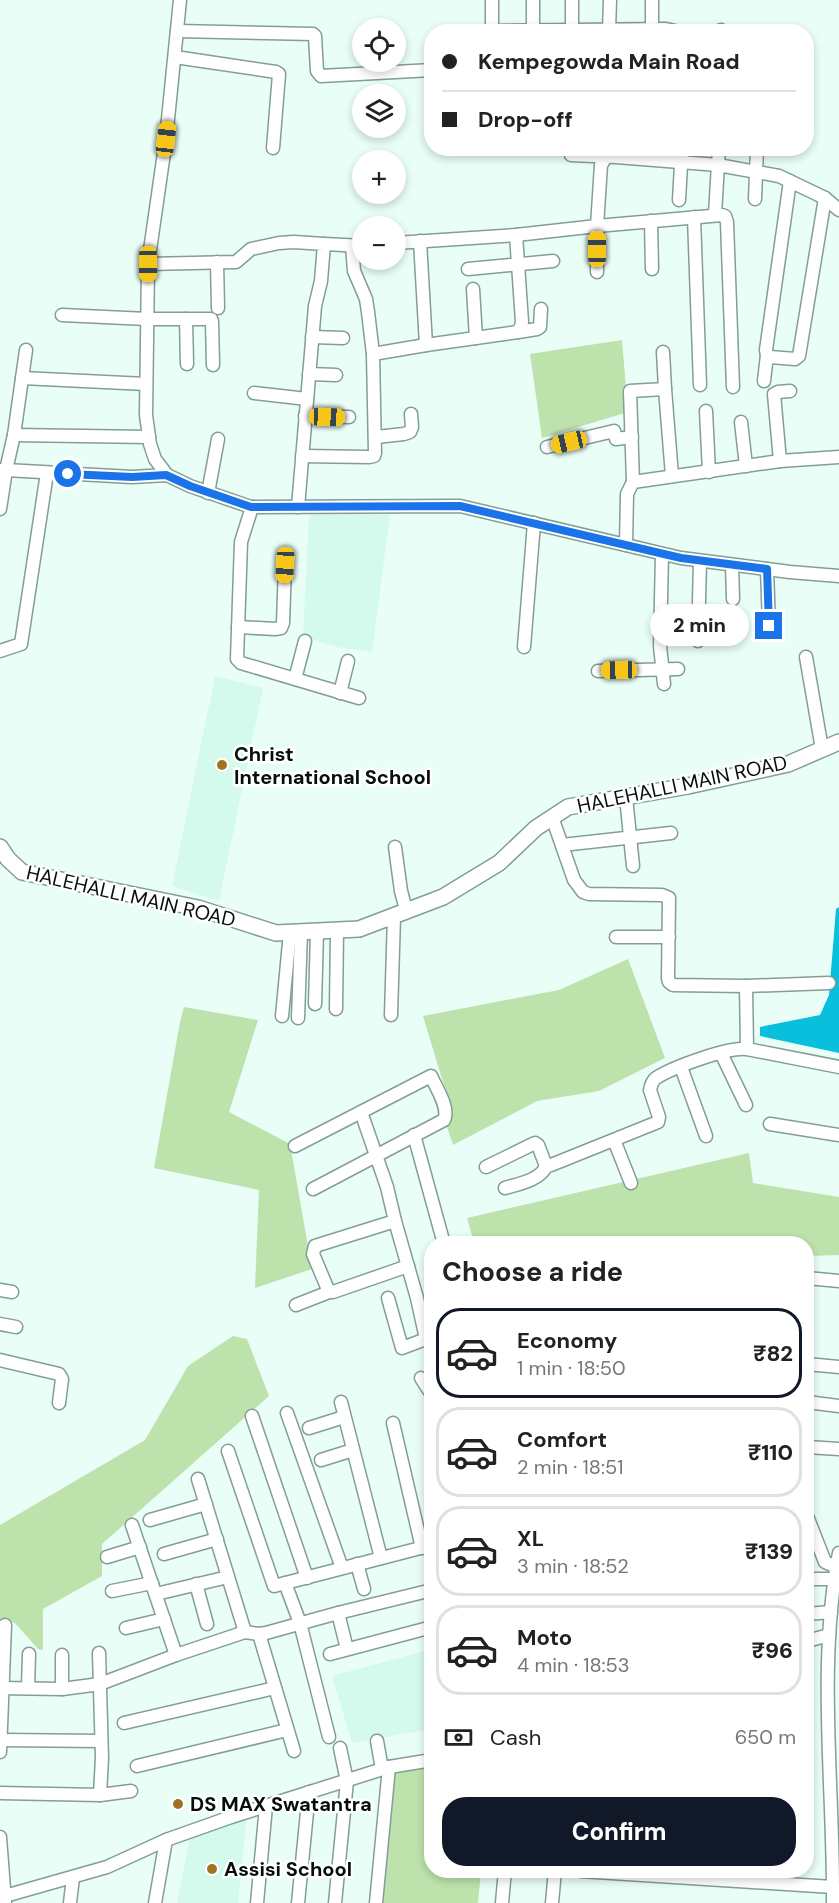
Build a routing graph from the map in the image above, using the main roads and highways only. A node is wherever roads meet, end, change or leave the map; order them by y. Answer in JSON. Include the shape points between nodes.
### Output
{"nodes":[{"id":1,"x":839,"y":742,"type":"edge"},
{"id":2,"x":0,"y":847,"type":"edge"}],
"edges":[{"from":1,"to":2,"type":"main road","name":"HALEHALLI MAIN ROAD","via":[[789,764],[568,807],[536,828],[499,863],[443,897],[359,929],[276,933],[198,908],[22,872]]}]}
